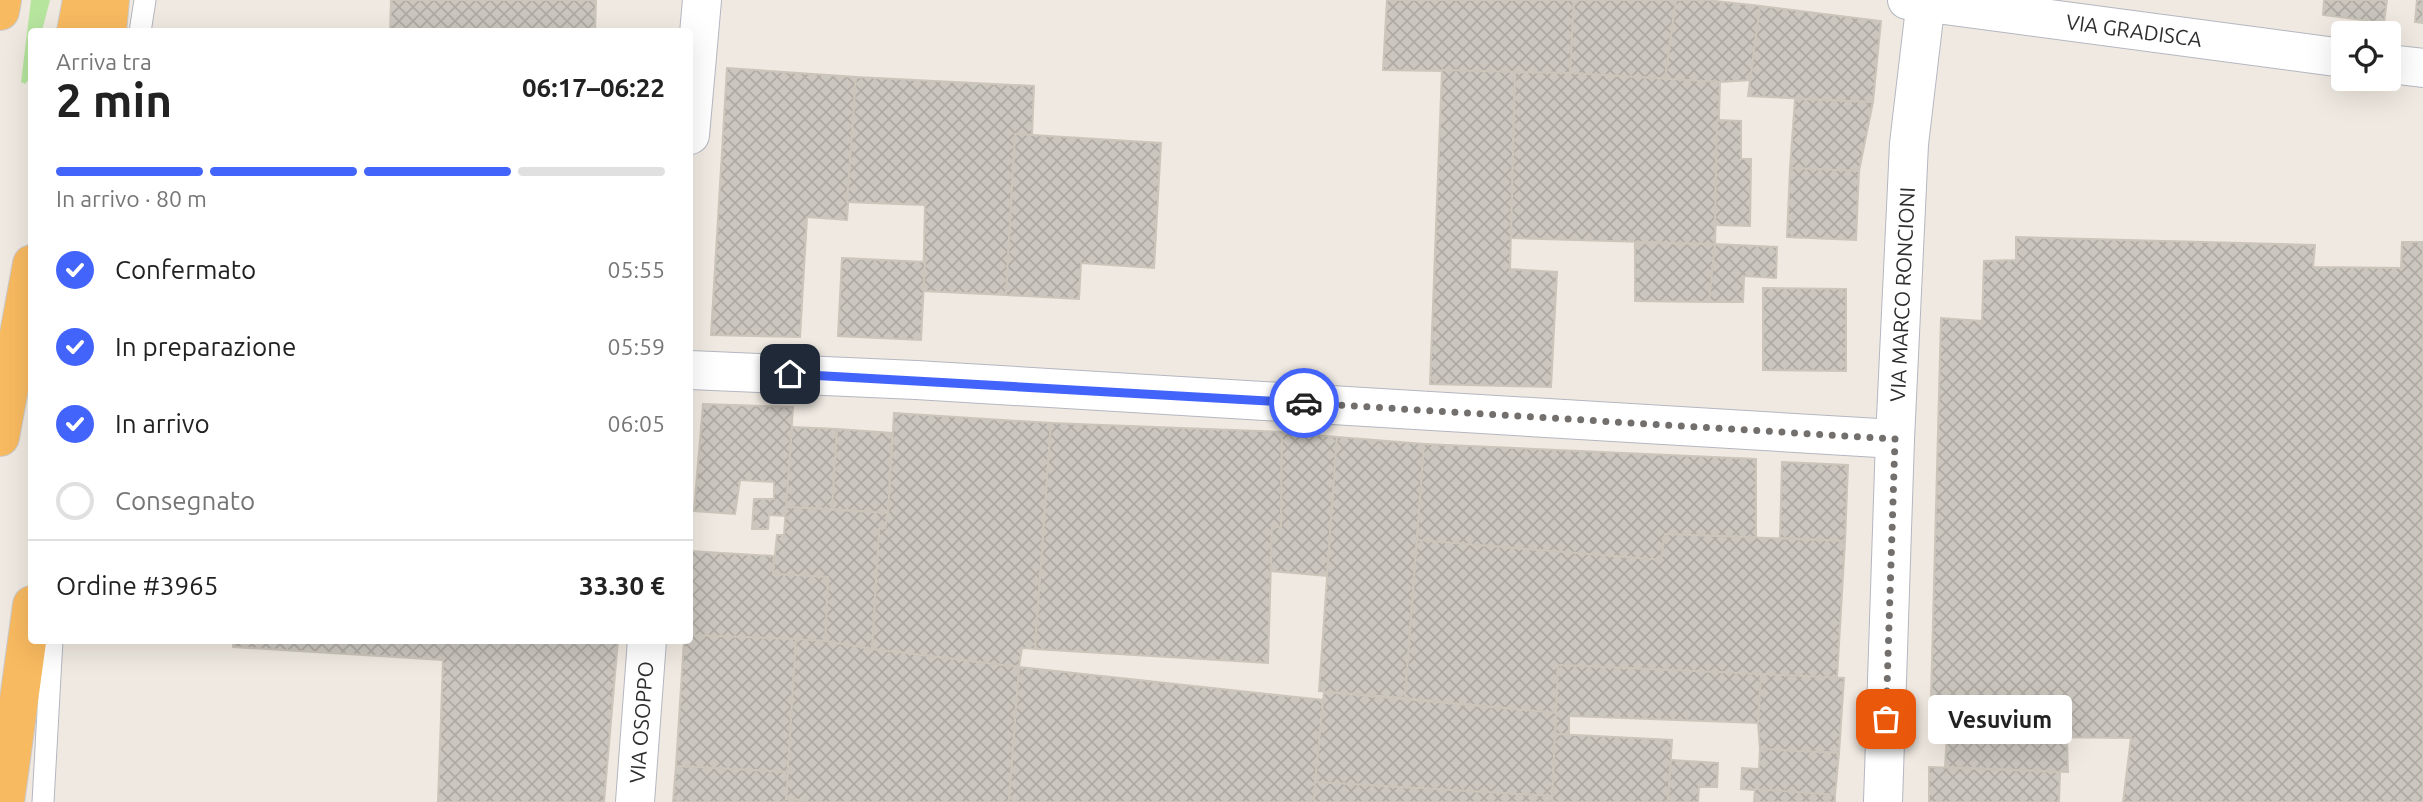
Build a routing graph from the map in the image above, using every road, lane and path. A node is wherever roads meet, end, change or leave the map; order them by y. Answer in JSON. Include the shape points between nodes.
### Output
{"nodes":[{"id":1,"x":2,"y":0,"type":"edge"},
{"id":2,"x":82,"y":0,"type":"edge"},
{"id":3,"x":110,"y":0,"type":"edge"},
{"id":4,"x":145,"y":0,"type":"edge"},
{"id":5,"x":702,"y":0,"type":"edge"},
{"id":6,"x":1920,"y":1,"type":"edge"},
{"id":7,"x":0,"y":12,"type":"edge"},
{"id":8,"x":77,"y":28,"type":"edge"},
{"id":9,"x":107,"y":28,"type":"edge"},
{"id":10,"x":141,"y":28,"type":"edge"},
{"id":11,"x":2331,"y":56,"type":"edge"},
{"id":12,"x":2401,"y":65,"type":"edge"},
{"id":13,"x":2423,"y":68,"type":"edge"},
{"id":14,"x":693,"y":101,"type":"edge"},
{"id":15,"x":28,"y":286,"type":"edge"},
{"id":16,"x":693,"y":370,"type":"edge"},
{"id":17,"x":0,"y":437,"type":"edge"},
{"id":18,"x":1895,"y":439,"type":"junction"},
{"id":19,"x":28,"y":634,"type":"edge"},
{"id":20,"x":52,"y":644,"type":"edge"},
{"id":21,"x":647,"y":644,"type":"edge"},
{"id":22,"x":5,"y":802,"type":"edge"},
{"id":23,"x":43,"y":802,"type":"edge"},
{"id":24,"x":635,"y":802,"type":"edge"},
{"id":25,"x":1883,"y":802,"type":"edge"}],
"edges":[{"from":1,"to":7,"type":"highway"},
{"from":2,"to":8,"type":"highway"},
{"from":3,"to":9,"type":"highway"},
{"from":4,"to":10,"type":"lane"},
{"from":5,"to":14,"type":"street"},
{"from":6,"to":11,"type":"street","name":"VIA GRADISCA"},
{"from":6,"to":18,"type":"street","name":"VIA MARCO RONCIONI"},
{"from":12,"to":13,"type":"street"},
{"from":15,"to":17,"type":"highway"},
{"from":16,"to":18,"type":"street"},
{"from":18,"to":25,"type":"street","name":"VIA MARCO RONCIONI"},
{"from":19,"to":22,"type":"highway"},
{"from":20,"to":23,"type":"lane"},
{"from":21,"to":24,"type":"street","name":"VIA OSOPPO"}]}
